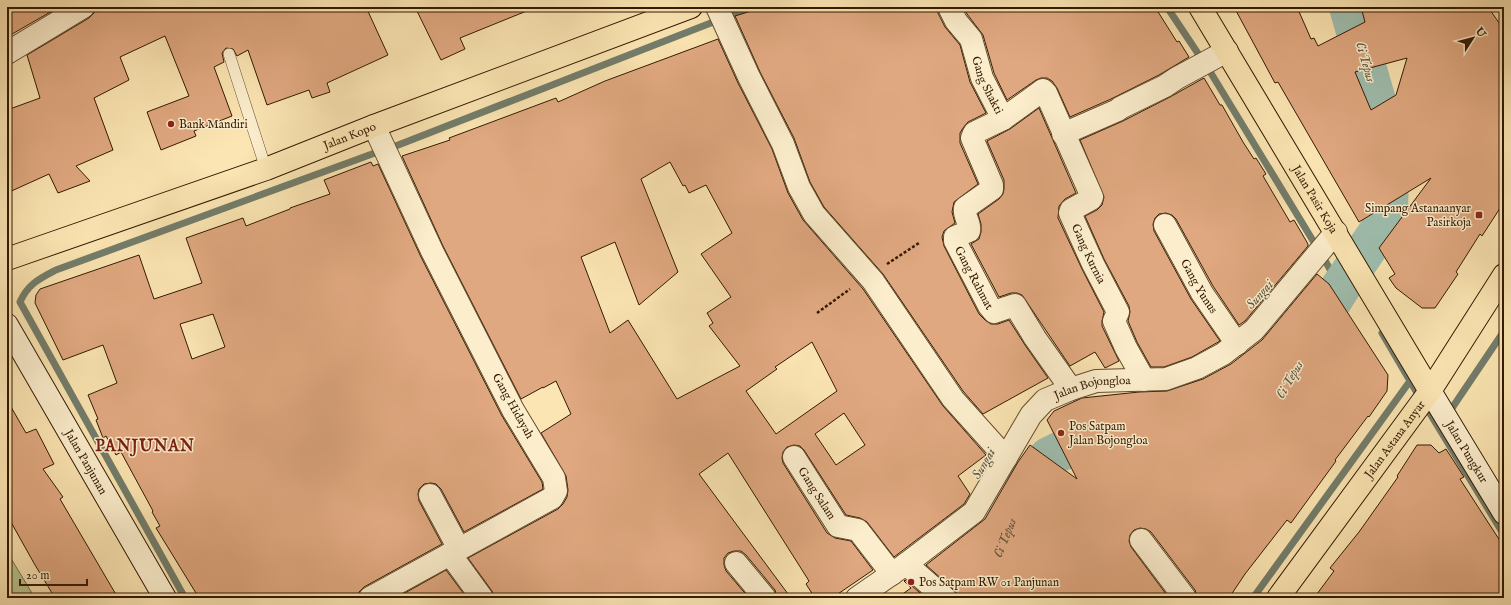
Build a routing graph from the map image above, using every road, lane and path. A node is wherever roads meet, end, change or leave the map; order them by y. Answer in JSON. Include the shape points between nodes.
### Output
{"nodes":[{"id":1,"x":83,"y":7,"type":"edge"},
{"id":2,"x":691,"y":7,"type":"edge"},
{"id":3,"x":717,"y":7,"type":"edge"},
{"id":4,"x":949,"y":7,"type":"edge"},
{"id":5,"x":1200,"y":7,"type":"edge"},
{"id":6,"x":1227,"y":51,"type":"junction"},
{"id":7,"x":7,"y":53,"type":"edge"},
{"id":8,"x":229,"y":54,"type":"dead end"},
{"id":9,"x":1003,"y":119,"type":"junction"},
{"id":10,"x":374,"y":126,"type":"junction"},
{"id":11,"x":1063,"y":134,"type":"junction"},
{"id":12,"x":266,"y":169,"type":"junction"},
{"id":13,"x":1165,"y":226,"type":"dead end"},
{"id":14,"x":1336,"y":232,"type":"junction"},
{"id":15,"x":7,"y":259,"type":"edge"},
{"id":16,"x":1504,"y":275,"type":"edge"},
{"id":17,"x":7,"y":325,"type":"edge"},
{"id":18,"x":1234,"y":341,"type":"junction"},
{"id":19,"x":1144,"y":380,"type":"junction"},
{"id":20,"x":1068,"y":384,"type":"junction"},
{"id":21,"x":1430,"y":391,"type":"junction"},
{"id":22,"x":794,"y":457,"type":"dead end"},
{"id":23,"x":1006,"y":458,"type":"junction"},
{"id":24,"x":430,"y":494,"type":"dead end"},
{"id":25,"x":1504,"y":513,"type":"edge"},
{"id":26,"x":1141,"y":540,"type":"dead end"},
{"id":27,"x":454,"y":552,"type":"junction"},
{"id":28,"x":736,"y":563,"type":"dead end"},
{"id":29,"x":900,"y":568,"type":"junction"},
{"id":30,"x":378,"y":596,"type":"edge"},
{"id":31,"x":165,"y":598,"type":"edge"},
{"id":32,"x":482,"y":598,"type":"edge"},
{"id":33,"x":766,"y":598,"type":"edge"},
{"id":34,"x":857,"y":598,"type":"edge"},
{"id":35,"x":945,"y":598,"type":"edge"},
{"id":36,"x":1185,"y":598,"type":"edge"},
{"id":37,"x":1278,"y":598,"type":"edge"}],
"edges":[{"from":1,"to":7,"type":"street"},
{"from":2,"to":10,"type":"main road","name":"Jalan Kopo"},
{"from":3,"to":23,"type":"street","via":[[783,144],[799,187],[814,214],[873,281],[953,399]]},
{"from":4,"to":9,"type":"street","name":"Gang Shakti","via":[[956,21],[971,39],[982,78]]},
{"from":5,"to":6,"type":"main road","name":"Jalan Pasir Koja"},
{"from":6,"to":11,"type":"street","via":[[1118,110]]},
{"from":6,"to":14,"type":"main road","name":"Jalan Pasir Koja"},
{"from":8,"to":12,"type":"lane"},
{"from":9,"to":11,"type":"street","name":"Gang Shakti","via":[[1043,90]]},
{"from":9,"to":20,"type":"street","name":"Gang Rahmat","via":[[974,133],[972,138],[992,189],[965,208],[970,228],[955,237],[955,241],[989,306],[994,312],[1015,305],[1034,338]]},
{"from":10,"to":12,"type":"main road","name":"Jalan Kopo"},
{"from":10,"to":27,"type":"street","name":"Gang Hidayah","via":[[432,251],[514,410],[554,478],[556,491],[552,498]]},
{"from":11,"to":19,"type":"street","name":"Gang Kurnia","via":[[1092,197],[1070,213],[1118,312],[1114,321]]},
{"from":12,"to":15,"type":"main road","name":"Jalan Kopo"},
{"from":13,"to":18,"type":"street","name":"Gang Yunus","via":[[1202,293]]},
{"from":14,"to":18,"type":"street","name":"Jalan Bojongloa","via":[[1257,326]]},
{"from":14,"to":21,"type":"main road","name":"Jalan Pasir Koja"},
{"from":16,"to":21,"type":"main road","name":"Jalan Astana Anyar"},
{"from":17,"to":31,"type":"street","name":"Jalan Panjunan"},
{"from":18,"to":19,"type":"street","name":"Jalan Bojongloa","via":[[1223,354],[1197,368],[1166,378]]},
{"from":19,"to":20,"type":"street","name":"Jalan Bojongloa"},
{"from":20,"to":23,"type":"street","name":"Jalan Bojongloa","via":[[1045,400],[1030,415]]},
{"from":21,"to":25,"type":"street","name":"Jalan Pungkur"},
{"from":21,"to":37,"type":"main road","name":"Jalan Astana Anyar"},
{"from":22,"to":29,"type":"street","name":"Gang Salam","via":[[838,526],[858,530]]},
{"from":23,"to":29,"type":"street","name":"Jalan Bojongloa","via":[[974,512]]},
{"from":24,"to":27,"type":"street"},
{"from":26,"to":36,"type":"street"},
{"from":27,"to":30,"type":"street","name":"Gang Hidayah"},
{"from":27,"to":32,"type":"street"},
{"from":28,"to":33,"type":"street"},
{"from":29,"to":34,"type":"street","name":"Jalan Bojongloa"},
{"from":29,"to":35,"type":"street","name":"Gang Salam"}]}
